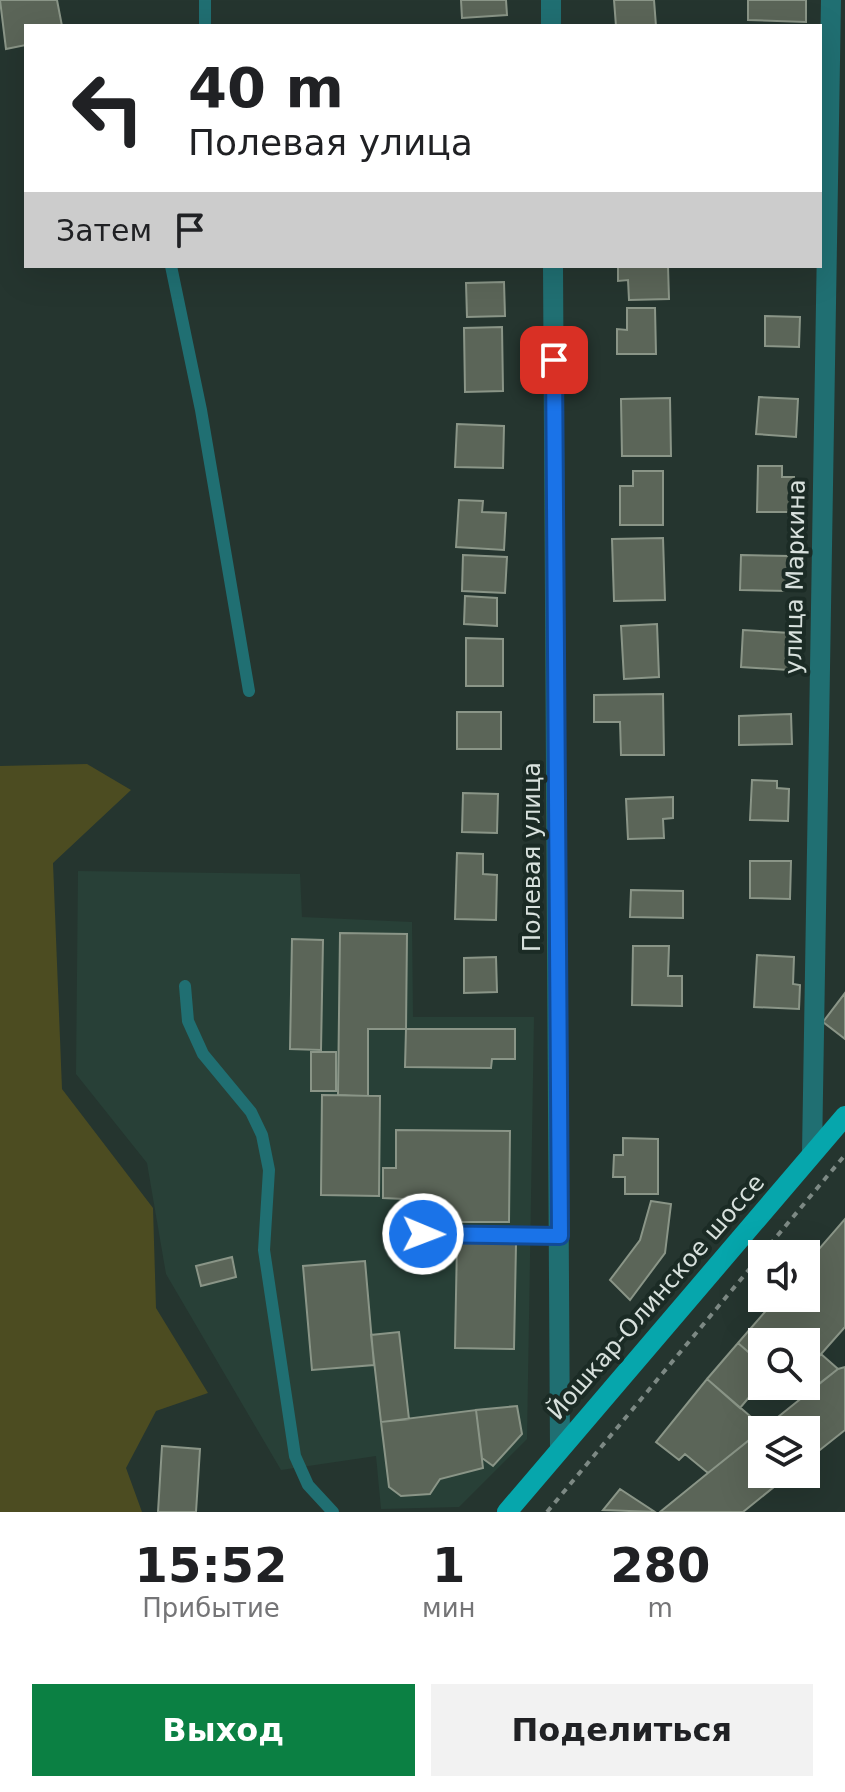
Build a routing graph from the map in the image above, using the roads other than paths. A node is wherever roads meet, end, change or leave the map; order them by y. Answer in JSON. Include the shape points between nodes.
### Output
{"nodes":[{"id":1,"x":205,"y":0,"type":"edge"},
{"id":2,"x":551,"y":0,"type":"edge"},
{"id":3,"x":831,"y":0,"type":"edge"},
{"id":4,"x":205,"y":24,"type":"edge"},
{"id":5,"x":551,"y":24,"type":"edge"},
{"id":6,"x":171,"y":268,"type":"edge"},
{"id":7,"x":553,"y":268,"type":"edge"},
{"id":8,"x":249,"y":691,"type":"dead end"},
{"id":9,"x":185,"y":986,"type":"dead end"},
{"id":10,"x":845,"y":1116,"type":"edge"},
{"id":11,"x":812,"y":1154,"type":"junction"},
{"id":12,"x":423,"y":1234,"type":"dead end"},
{"id":13,"x":560,"y":1236,"type":"junction"},
{"id":14,"x":560,"y":1449,"type":"junction"},
{"id":15,"x":333,"y":1512,"type":"edge"},
{"id":16,"x":507,"y":1512,"type":"edge"}],
"edges":[{"from":1,"to":4,"type":"lane"},
{"from":2,"to":5,"type":"street"},
{"from":3,"to":11,"type":"street","name":"улица Маркина"},
{"from":6,"to":8,"type":"lane"},
{"from":7,"to":13,"type":"street","name":"Полевая улица"},
{"from":9,"to":15,"type":"lane","via":[[188,1021],[203,1054],[251,1112],[262,1135],[269,1170],[264,1250],[295,1456],[308,1485]]},
{"from":10,"to":11,"type":"main road","name":"Йошкар-Олинское шоссе"},
{"from":11,"to":14,"type":"main road","name":"Йошкар-Олинское шоссе"},
{"from":12,"to":13,"type":"lane"},
{"from":13,"to":14,"type":"street","name":"Полевая улица"},
{"from":14,"to":16,"type":"main road","name":"Йошкар-Олинское шоссе"}]}
